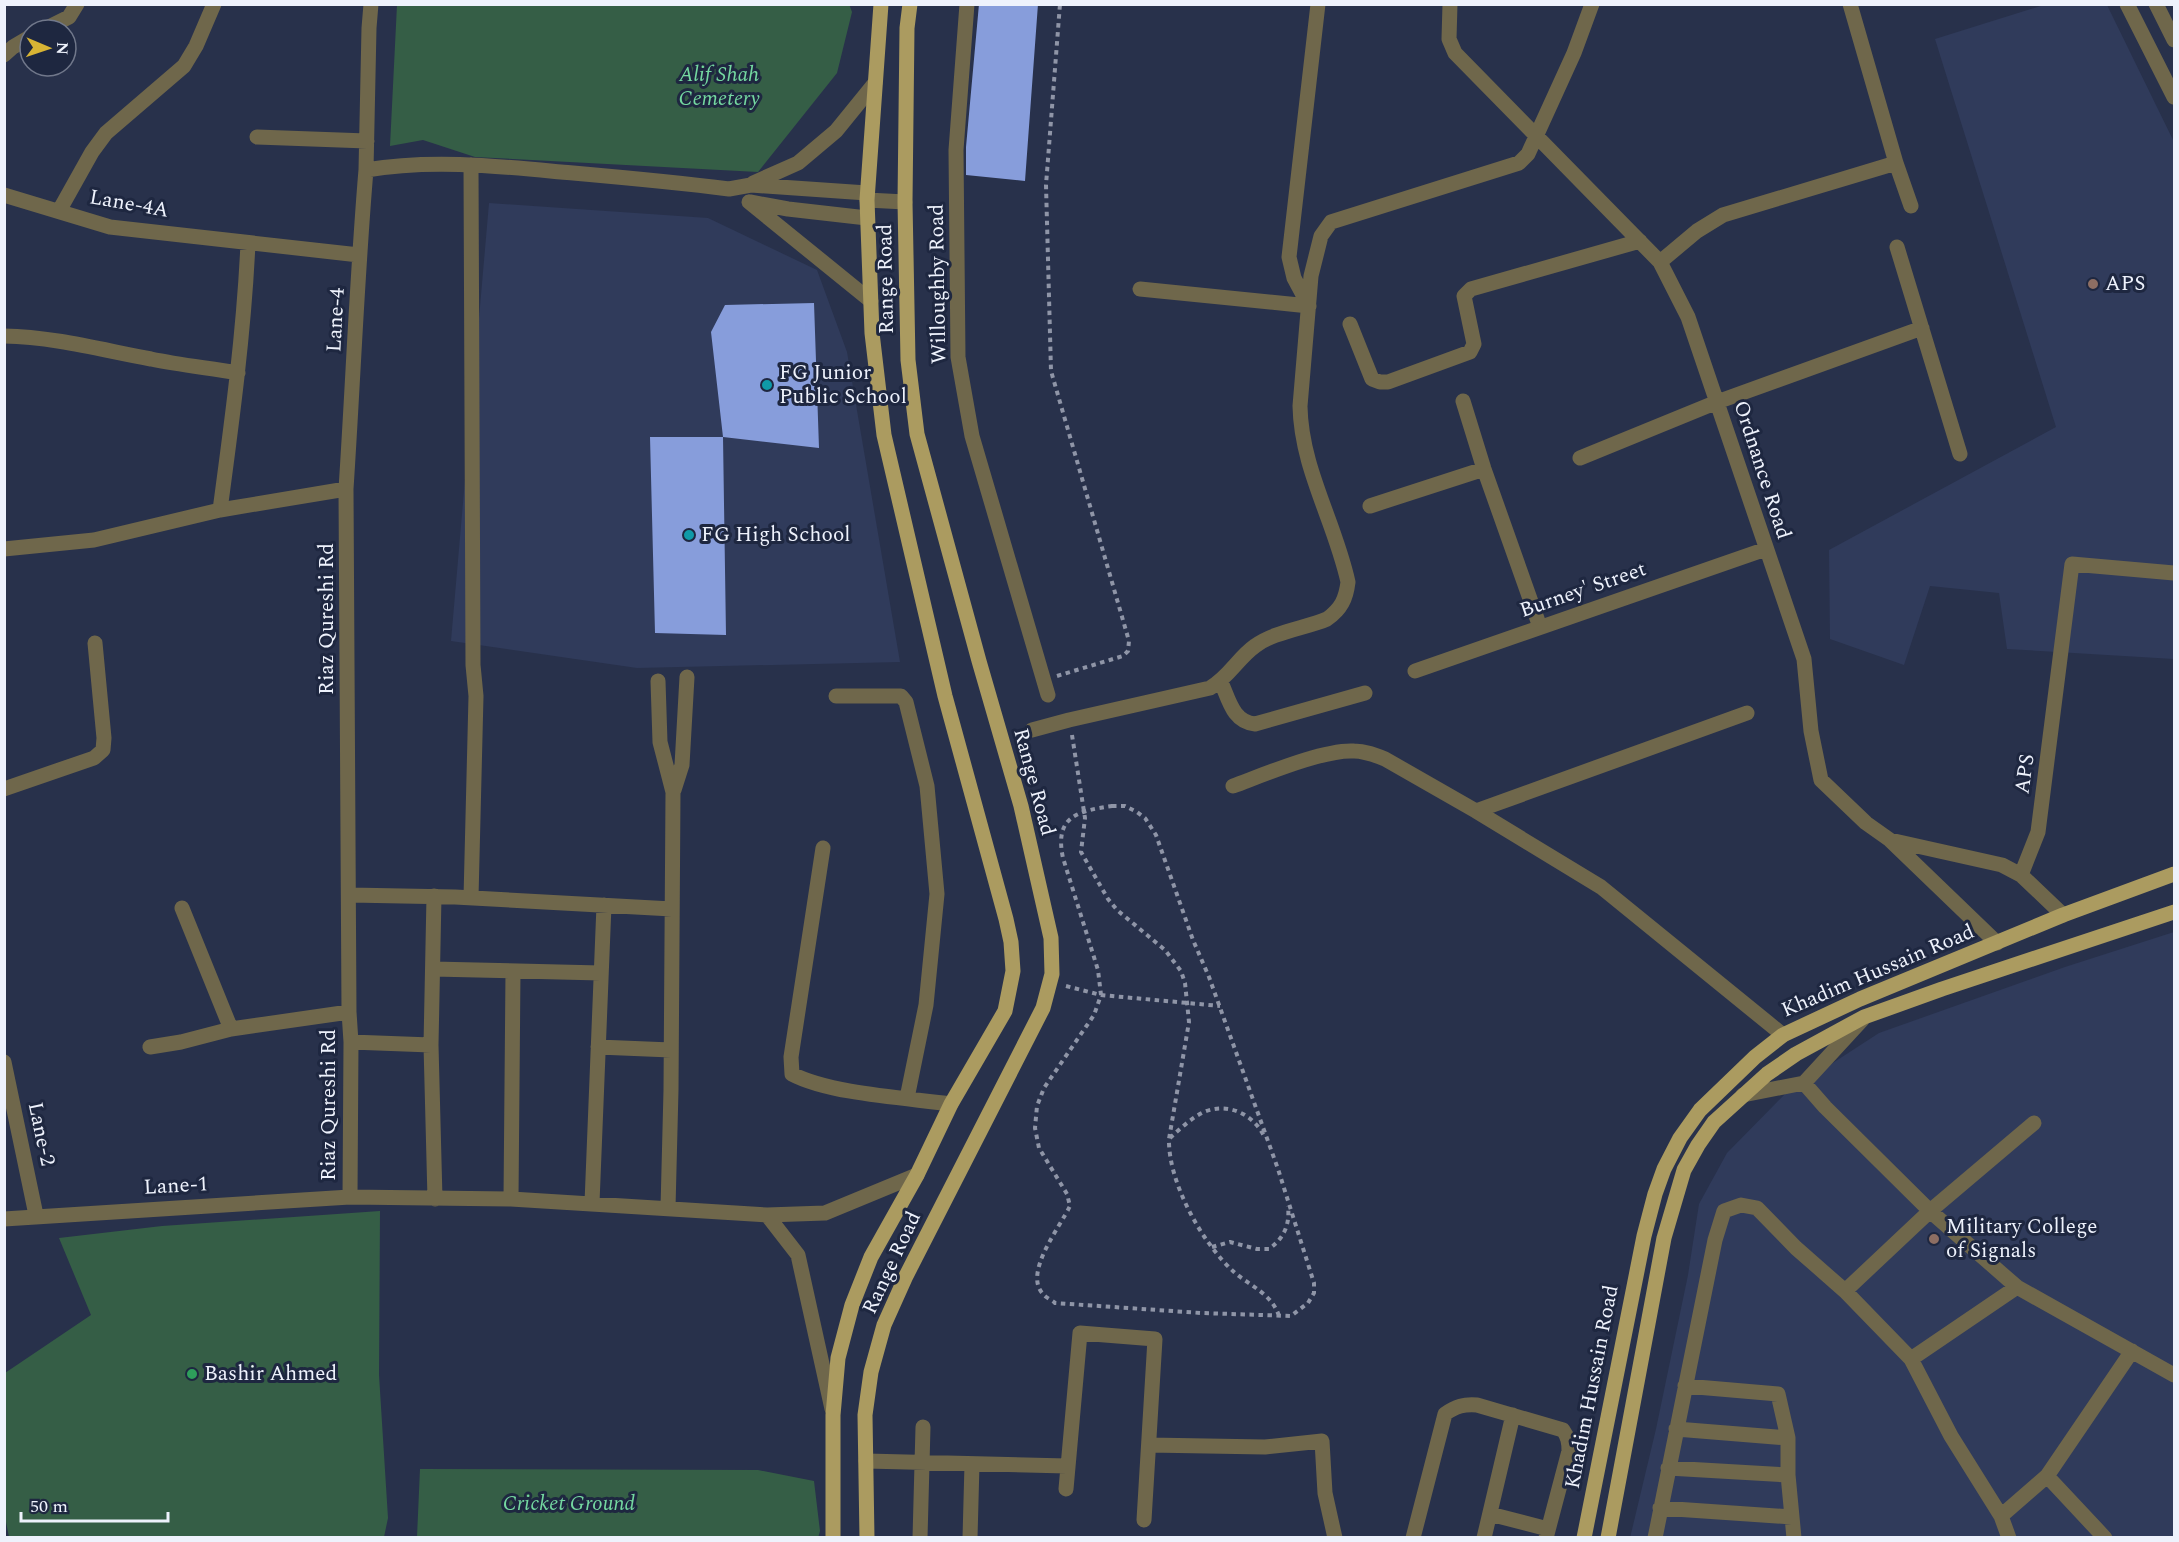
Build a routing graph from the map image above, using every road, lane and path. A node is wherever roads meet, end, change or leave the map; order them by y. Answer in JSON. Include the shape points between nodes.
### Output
{"nodes":[{"id":1,"x":77,"y":4,"type":"edge"},
{"id":2,"x":214,"y":4,"type":"edge"},
{"id":3,"x":372,"y":4,"type":"edge"},
{"id":4,"x":874,"y":4,"type":"edge"},
{"id":5,"x":881,"y":4,"type":"edge"},
{"id":6,"x":910,"y":4,"type":"edge"},
{"id":7,"x":967,"y":4,"type":"edge"},
{"id":8,"x":1060,"y":4,"type":"edge"},
{"id":9,"x":1318,"y":4,"type":"edge"},
{"id":10,"x":1450,"y":4,"type":"edge"},
{"id":11,"x":1592,"y":4,"type":"edge"},
{"id":12,"x":1850,"y":4,"type":"edge"},
{"id":13,"x":2127,"y":4,"type":"edge"},
{"id":14,"x":2156,"y":4,"type":"edge"},
{"id":15,"x":67,"y":18,"type":"edge"},
{"id":16,"x":879,"y":26,"type":"junction"},
{"id":17,"x":2175,"y":40,"type":"edge"},
{"id":18,"x":18,"y":44,"type":"edge"},
{"id":19,"x":4,"y":55,"type":"edge"},
{"id":20,"x":875,"y":83,"type":"junction"},
{"id":21,"x":2175,"y":97,"type":"edge"},
{"id":22,"x":1536,"y":136,"type":"junction"},
{"id":23,"x":257,"y":137,"type":"dead end"},
{"id":24,"x":367,"y":141,"type":"junction"},
{"id":25,"x":1896,"y":162,"type":"junction"},
{"id":26,"x":471,"y":165,"type":"junction"},
{"id":27,"x":366,"y":170,"type":"junction"},
{"id":28,"x":751,"y":184,"type":"junction"},
{"id":29,"x":729,"y":189,"type":"junction"},
{"id":30,"x":4,"y":195,"type":"edge"},
{"id":31,"x":867,"y":197,"type":"junction"},
{"id":32,"x":749,"y":202,"type":"junction"},
{"id":33,"x":905,"y":202,"type":"junction"},
{"id":34,"x":1911,"y":206,"type":"dead end"},
{"id":35,"x":59,"y":212,"type":"junction"},
{"id":36,"x":867,"y":218,"type":"junction"},
{"id":37,"x":1640,"y":241,"type":"junction"},
{"id":38,"x":248,"y":243,"type":"junction"},
{"id":39,"x":1897,"y":247,"type":"dead end"},
{"id":40,"x":359,"y":255,"type":"junction"},
{"id":41,"x":1660,"y":262,"type":"junction"},
{"id":42,"x":1140,"y":289,"type":"dead end"},
{"id":43,"x":871,"y":301,"type":"junction"},
{"id":44,"x":1309,"y":306,"type":"junction"},
{"id":45,"x":1350,"y":324,"type":"dead end"},
{"id":46,"x":1922,"y":328,"type":"junction"},
{"id":47,"x":4,"y":336,"type":"edge"},
{"id":48,"x":238,"y":373,"type":"junction"},
{"id":49,"x":1463,"y":401,"type":"dead end"},
{"id":50,"x":1717,"y":402,"type":"junction"},
{"id":51,"x":1960,"y":454,"type":"dead end"},
{"id":52,"x":1580,"y":458,"type":"dead end"},
{"id":53,"x":1485,"y":469,"type":"junction"},
{"id":54,"x":346,"y":489,"type":"junction"},
{"id":55,"x":1370,"y":506,"type":"dead end"},
{"id":56,"x":220,"y":510,"type":"junction"},
{"id":57,"x":4,"y":549,"type":"edge"},
{"id":58,"x":1766,"y":549,"type":"junction"},
{"id":59,"x":2175,"y":573,"type":"edge"},
{"id":60,"x":1540,"y":627,"type":"junction"},
{"id":61,"x":94,"y":642,"type":"dead end"},
{"id":62,"x":1415,"y":672,"type":"dead end"},
{"id":63,"x":687,"y":677,"type":"dead end"},
{"id":64,"x":1044,"y":680,"type":"junction"},
{"id":65,"x":658,"y":681,"type":"dead end"},
{"id":66,"x":1221,"y":682,"type":"junction"},
{"id":67,"x":1365,"y":693,"type":"dead end"},
{"id":68,"x":1048,"y":695,"type":"dead end"},
{"id":69,"x":836,"y":696,"type":"dead end"},
{"id":70,"x":1747,"y":713,"type":"dead end"},
{"id":71,"x":1070,"y":720,"type":"junction"},
{"id":72,"x":1032,"y":730,"type":"dead end"},
{"id":73,"x":1233,"y":786,"type":"dead end"},
{"id":74,"x":4,"y":789,"type":"edge"},
{"id":75,"x":673,"y":792,"type":"junction"},
{"id":76,"x":1084,"y":810,"type":"junction"},
{"id":77,"x":1476,"y":812,"type":"junction"},
{"id":78,"x":1890,"y":840,"type":"junction"},
{"id":79,"x":823,"y":848,"type":"dead end"},
{"id":80,"x":2021,"y":874,"type":"junction"},
{"id":81,"x":2175,"y":874,"type":"edge"},
{"id":82,"x":350,"y":895,"type":"junction"},
{"id":83,"x":434,"y":896,"type":"junction"},
{"id":84,"x":471,"y":898,"type":"junction"},
{"id":85,"x":604,"y":905,"type":"junction"},
{"id":86,"x":182,"y":908,"type":"dead end"},
{"id":87,"x":672,"y":909,"type":"junction"},
{"id":88,"x":2175,"y":912,"type":"edge"},
{"id":89,"x":2063,"y":915,"type":"junction"},
{"id":90,"x":1997,"y":943,"type":"junction"},
{"id":91,"x":433,"y":969,"type":"junction"},
{"id":92,"x":513,"y":971,"type":"junction"},
{"id":93,"x":601,"y":973,"type":"junction"},
{"id":94,"x":1050,"y":982,"type":"junction"},
{"id":95,"x":1101,"y":995,"type":"junction"},
{"id":96,"x":1188,"y":1003,"type":"junction"},
{"id":97,"x":1220,"y":1006,"type":"junction"},
{"id":98,"x":349,"y":1012,"type":"junction"},
{"id":99,"x":1864,"y":1017,"type":"junction"},
{"id":100,"x":231,"y":1029,"type":"junction"},
{"id":101,"x":1783,"y":1035,"type":"junction"},
{"id":102,"x":351,"y":1042,"type":"junction"},
{"id":103,"x":431,"y":1045,"type":"junction"},
{"id":104,"x":150,"y":1047,"type":"dead end"},
{"id":105,"x":598,"y":1047,"type":"junction"},
{"id":106,"x":671,"y":1050,"type":"junction"},
{"id":107,"x":4,"y":1062,"type":"edge"},
{"id":108,"x":1804,"y":1083,"type":"junction"},
{"id":109,"x":1743,"y":1095,"type":"junction"},
{"id":110,"x":907,"y":1098,"type":"junction"},
{"id":111,"x":951,"y":1104,"type":"junction"},
{"id":112,"x":2034,"y":1123,"type":"dead end"},
{"id":113,"x":1169,"y":1139,"type":"junction"},
{"id":114,"x":917,"y":1175,"type":"junction"},
{"id":115,"x":350,"y":1197,"type":"junction"},
{"id":116,"x":435,"y":1199,"type":"junction"},
{"id":117,"x":511,"y":1199,"type":"junction"},
{"id":118,"x":592,"y":1203,"type":"junction"},
{"id":119,"x":668,"y":1208,"type":"junction"},
{"id":120,"x":1929,"y":1211,"type":"junction"},
{"id":121,"x":36,"y":1215,"type":"junction"},
{"id":122,"x":767,"y":1215,"type":"junction"},
{"id":123,"x":4,"y":1219,"type":"edge"},
{"id":124,"x":1212,"y":1247,"type":"junction"},
{"id":125,"x":2018,"y":1287,"type":"junction"},
{"id":126,"x":1845,"y":1291,"type":"junction"},
{"id":127,"x":1279,"y":1316,"type":"junction"},
{"id":128,"x":2132,"y":1351,"type":"junction"},
{"id":129,"x":1911,"y":1359,"type":"junction"},
{"id":130,"x":2175,"y":1375,"type":"edge"},
{"id":131,"x":1685,"y":1386,"type":"junction"},
{"id":132,"x":833,"y":1415,"type":"junction"},
{"id":133,"x":1514,"y":1415,"type":"junction"},
{"id":134,"x":923,"y":1427,"type":"dead end"},
{"id":135,"x":1676,"y":1429,"type":"junction"},
{"id":136,"x":1788,"y":1438,"type":"junction"},
{"id":137,"x":1149,"y":1445,"type":"junction"},
{"id":138,"x":866,"y":1461,"type":"junction"},
{"id":139,"x":922,"y":1462,"type":"junction"},
{"id":140,"x":972,"y":1464,"type":"junction"},
{"id":141,"x":1067,"y":1466,"type":"junction"},
{"id":142,"x":1668,"y":1468,"type":"junction"},
{"id":143,"x":1788,"y":1475,"type":"junction"},
{"id":144,"x":2047,"y":1476,"type":"junction"},
{"id":145,"x":1066,"y":1489,"type":"dead end"},
{"id":146,"x":1660,"y":1508,"type":"junction"},
{"id":147,"x":1490,"y":1514,"type":"junction"},
{"id":148,"x":2001,"y":1516,"type":"junction"},
{"id":149,"x":1792,"y":1517,"type":"junction"},
{"id":150,"x":1144,"y":1520,"type":"dead end"},
{"id":151,"x":1547,"y":1533,"type":"edge"},
{"id":152,"x":833,"y":1538,"type":"edge"},
{"id":153,"x":867,"y":1538,"type":"edge"},
{"id":154,"x":920,"y":1538,"type":"edge"},
{"id":155,"x":969,"y":1538,"type":"edge"},
{"id":156,"x":1335,"y":1538,"type":"edge"},
{"id":157,"x":1413,"y":1538,"type":"edge"},
{"id":158,"x":1485,"y":1538,"type":"edge"},
{"id":159,"x":1584,"y":1538,"type":"edge"},
{"id":160,"x":1608,"y":1538,"type":"edge"},
{"id":161,"x":1655,"y":1538,"type":"edge"},
{"id":162,"x":1794,"y":1538,"type":"edge"},
{"id":163,"x":2009,"y":1538,"type":"edge"},
{"id":164,"x":2105,"y":1538,"type":"edge"}],
"edges":[{"from":1,"to":15,"type":"street"},
{"from":2,"to":35,"type":"street","via":[[184,66],[106,133]]},
{"from":3,"to":24,"type":"street","name":"Lane-4"},
{"from":4,"to":16,"type":"street"},
{"from":5,"to":16,"type":"main road"},
{"from":6,"to":33,"type":"main road","name":"Range Road"},
{"from":7,"to":64,"type":"street","name":"Willoughby Road","via":[[956,150],[958,357],[972,436]]},
{"from":8,"to":64,"type":"path","via":[[1046,185],[1051,371],[1129,641],[1123,656]]},
{"from":9,"to":44,"type":"street","via":[[1289,257],[1294,278]]},
{"from":10,"to":22,"type":"street","name":"Ordnance Road","via":[[1449,39],[1455,52]]},
{"from":11,"to":22,"type":"street"},
{"from":12,"to":25,"type":"street"},
{"from":13,"to":21,"type":"street"},
{"from":14,"to":17,"type":"street"},
{"from":16,"to":20,"type":"main road"},
{"from":18,"to":19,"type":"street"},
{"from":20,"to":28,"type":"street","via":[[836,131],[798,163]]},
{"from":20,"to":31,"type":"main road"},
{"from":22,"to":37,"type":"street","name":"Ordnance Road"},
{"from":22,"to":44,"type":"street","via":[[1519,163],[1331,222],[1322,236],[1311,276]]},
{"from":23,"to":24,"type":"street"},
{"from":24,"to":27,"type":"street","name":"Lane-4"},
{"from":25,"to":34,"type":"street"},
{"from":25,"to":41,"type":"street","via":[[1723,216],[1697,231]]},
{"from":26,"to":27,"type":"street"},
{"from":26,"to":29,"type":"street"},
{"from":26,"to":84,"type":"street","via":[[476,696]]},
{"from":27,"to":40,"type":"street","name":"Lane-4"},
{"from":28,"to":29,"type":"street"},
{"from":28,"to":31,"type":"street"},
{"from":29,"to":32,"type":"street"},
{"from":30,"to":35,"type":"street","name":"Lane-4A"},
{"from":31,"to":33,"type":"street"},
{"from":31,"to":36,"type":"main road"},
{"from":32,"to":36,"type":"street"},
{"from":32,"to":43,"type":"street"},
{"from":33,"to":94,"type":"main road","name":"Range Road","via":[[908,360],[917,434],[1021,806],[1051,938]]},
{"from":35,"to":38,"type":"street","name":"Lane-4A","via":[[110,226]]},
{"from":36,"to":43,"type":"main road"},
{"from":37,"to":41,"type":"street","name":"Ordnance Road"},
{"from":37,"to":45,"type":"street","via":[[1471,289],[1464,296],[1474,344],[1470,352],[1388,382],[1372,379]]},
{"from":38,"to":40,"type":"street","name":"Lane-4A"},
{"from":38,"to":48,"type":"street"},
{"from":39,"to":46,"type":"street"},
{"from":40,"to":54,"type":"street","name":"Lane-4"},
{"from":41,"to":50,"type":"street","name":"Ordnance Road","via":[[1688,317]]},
{"from":42,"to":44,"type":"street"},
{"from":43,"to":111,"type":"main road","via":[[884,435],[943,687],[1011,942],[1013,971],[1005,1011]]},
{"from":44,"to":66,"type":"street","via":[[1300,426],[1346,570],[1347,594],[1337,612],[1327,619],[1256,645]]},
{"from":46,"to":50,"type":"street"},
{"from":46,"to":51,"type":"street"},
{"from":47,"to":48,"type":"street","via":[[81,344],[151,360]]},
{"from":48,"to":56,"type":"street"},
{"from":49,"to":53,"type":"street"},
{"from":50,"to":52,"type":"street"},
{"from":50,"to":58,"type":"street","name":"Ordnance Road"},
{"from":53,"to":55,"type":"street"},
{"from":53,"to":60,"type":"street"},
{"from":54,"to":56,"type":"street"},
{"from":54,"to":82,"type":"street","name":"Riaz Qureshi Rd"},
{"from":56,"to":57,"type":"street","via":[[94,540]]},
{"from":58,"to":60,"type":"street","name":"Burney' Street"},
{"from":58,"to":78,"type":"street","name":"Ordnance Road","via":[[1804,659],[1811,731],[1821,780],[1866,824]]},
{"from":59,"to":80,"type":"street","name":"APS","via":[[2072,564],[2038,832]]},
{"from":60,"to":62,"type":"street","name":"Burney' Street"},
{"from":61,"to":74,"type":"street","via":[[103,750],[94,758]]},
{"from":63,"to":75,"type":"street","via":[[682,765]]},
{"from":64,"to":68,"type":"street","name":"Willoughby Road"},
{"from":65,"to":75,"type":"street","via":[[660,742]]},
{"from":66,"to":67,"type":"street","via":[[1236,715],[1255,724]]},
{"from":66,"to":71,"type":"street","via":[[1199,691]]},
{"from":69,"to":110,"type":"street","via":[[901,696],[906,702],[927,786],[937,894],[926,1005]]},
{"from":70,"to":77,"type":"street"},
{"from":71,"to":72,"type":"street"},
{"from":71,"to":76,"type":"path"},
{"from":73,"to":77,"type":"street","via":[[1329,753],[1352,750],[1385,759]]},
{"from":75,"to":87,"type":"street"},
{"from":76,"to":95,"type":"path","via":[[1061,832],[1060,846],[1098,970]]},
{"from":76,"to":96,"type":"path","via":[[1081,852],[1117,910],[1174,961],[1185,983]]},
{"from":76,"to":97,"type":"path","via":[[1125,806],[1152,826]]},
{"from":77,"to":101,"type":"street","via":[[1601,887]]},
{"from":78,"to":80,"type":"street","name":"Ordnance Road","via":[[2002,865]]},
{"from":78,"to":90,"type":"street","name":"Ordnance Road"},
{"from":79,"to":110,"type":"street","via":[[791,1058],[792,1074],[805,1081]]},
{"from":80,"to":89,"type":"street","name":"Ordnance Road"},
{"from":81,"to":89,"type":"main road","name":"Khadim Hussain Road"},
{"from":82,"to":83,"type":"street"},
{"from":82,"to":98,"type":"street","name":"Riaz Qureshi Rd"},
{"from":83,"to":84,"type":"street"},
{"from":83,"to":91,"type":"street"},
{"from":84,"to":85,"type":"street"},
{"from":85,"to":87,"type":"street"},
{"from":85,"to":93,"type":"street"},
{"from":86,"to":100,"type":"street"},
{"from":87,"to":106,"type":"street"},
{"from":88,"to":99,"type":"main road","name":"Khadim Hussain Road"},
{"from":89,"to":90,"type":"main road","name":"Khadim Hussain Road"},
{"from":90,"to":101,"type":"main road","name":"Khadim Hussain Road"},
{"from":91,"to":92,"type":"street"},
{"from":91,"to":103,"type":"street"},
{"from":92,"to":93,"type":"street"},
{"from":92,"to":117,"type":"street"},
{"from":93,"to":105,"type":"street"},
{"from":94,"to":95,"type":"path"},
{"from":94,"to":138,"type":"main road","name":"Range Road","via":[[1043,1008],[884,1325],[871,1372],[865,1415]]},
{"from":95,"to":96,"type":"path"},
{"from":95,"to":127,"type":"path","via":[[1094,1015],[1044,1088],[1037,1106],[1035,1128],[1039,1148],[1070,1206],[1040,1262],[1037,1279],[1042,1293],[1055,1303]]},
{"from":96,"to":97,"type":"path"},
{"from":96,"to":113,"type":"path","via":[[1186,1047]]},
{"from":97,"to":127,"type":"path","via":[[1314,1283],[1308,1303],[1291,1316]]},
{"from":98,"to":100,"type":"street"},
{"from":98,"to":102,"type":"street","name":"Riaz Qureshi Rd"},
{"from":99,"to":108,"type":"street"},
{"from":99,"to":109,"type":"main road","name":"Khadim Hussain Road","via":[[1796,1054]]},
{"from":100,"to":104,"type":"street"},
{"from":101,"to":159,"type":"main road","name":"Khadim Hussain Road","via":[[1700,1110],[1664,1169],[1644,1236]]},
{"from":102,"to":103,"type":"street"},
{"from":102,"to":115,"type":"street","name":"Riaz Qureshi Rd"},
{"from":103,"to":116,"type":"street"},
{"from":105,"to":106,"type":"street"},
{"from":105,"to":118,"type":"street"},
{"from":106,"to":119,"type":"street"},
{"from":107,"to":121,"type":"street","name":"Lane-2"},
{"from":108,"to":109,"type":"street"},
{"from":108,"to":120,"type":"street"},
{"from":109,"to":160,"type":"main road","name":"Khadim Hussain Road","via":[[1714,1122],[1698,1145],[1675,1196]]},
{"from":110,"to":111,"type":"street"},
{"from":111,"to":114,"type":"main road"},
{"from":112,"to":120,"type":"street"},
{"from":113,"to":124,"type":"path","via":[[1177,1187]]},
{"from":113,"to":124,"type":"path","via":[[1203,1113],[1216,1108],[1233,1110],[1247,1115],[1260,1127],[1275,1164],[1288,1210],[1285,1232],[1279,1242],[1269,1249],[1230,1242]]},
{"from":114,"to":122,"type":"street","name":"Riaz Qureshi Rd","via":[[825,1213]]},
{"from":114,"to":132,"type":"main road","via":[[871,1257],[852,1305],[838,1358]]},
{"from":115,"to":116,"type":"street","name":"Riaz Qureshi Rd"},
{"from":115,"to":121,"type":"street","name":"Lane-1"},
{"from":116,"to":117,"type":"street","name":"Riaz Qureshi Rd"},
{"from":117,"to":118,"type":"street","name":"Riaz Qureshi Rd"},
{"from":118,"to":119,"type":"street","name":"Riaz Qureshi Rd"},
{"from":119,"to":122,"type":"street","name":"Riaz Qureshi Rd"},
{"from":120,"to":125,"type":"street"},
{"from":120,"to":126,"type":"street"},
{"from":121,"to":123,"type":"street","name":"Lane-1"},
{"from":122,"to":132,"type":"street","via":[[798,1255]]},
{"from":124,"to":127,"type":"path","via":[[1232,1270],[1271,1299]]},
{"from":125,"to":128,"type":"street"},
{"from":125,"to":129,"type":"street"},
{"from":126,"to":129,"type":"street"},
{"from":126,"to":131,"type":"street","via":[[1757,1208],[1741,1205],[1724,1210]]},
{"from":128,"to":130,"type":"street"},
{"from":128,"to":144,"type":"street"},
{"from":129,"to":148,"type":"street","via":[[1951,1436]]},
{"from":131,"to":135,"type":"street"},
{"from":131,"to":136,"type":"street","via":[[1778,1394]]},
{"from":132,"to":152,"type":"main road"},
{"from":133,"to":147,"type":"street"},
{"from":133,"to":151,"type":"street","via":[[1563,1430],[1569,1441]]},
{"from":133,"to":157,"type":"street","via":[[1467,1404],[1445,1414]]},
{"from":134,"to":139,"type":"street"},
{"from":135,"to":136,"type":"street"},
{"from":135,"to":142,"type":"street"},
{"from":136,"to":143,"type":"street"},
{"from":137,"to":141,"type":"street","via":[[1155,1339],[1080,1333]]},
{"from":137,"to":150,"type":"street"},
{"from":137,"to":156,"type":"street","via":[[1265,1447],[1322,1441],[1325,1493]]},
{"from":138,"to":139,"type":"street"},
{"from":138,"to":153,"type":"main road","name":"Range Road"},
{"from":139,"to":140,"type":"street"},
{"from":139,"to":154,"type":"street"},
{"from":140,"to":141,"type":"street"},
{"from":140,"to":155,"type":"street"},
{"from":141,"to":145,"type":"street"},
{"from":142,"to":143,"type":"street"},
{"from":142,"to":146,"type":"street"},
{"from":143,"to":149,"type":"street"},
{"from":144,"to":148,"type":"street"},
{"from":144,"to":164,"type":"street"},
{"from":146,"to":149,"type":"street"},
{"from":146,"to":161,"type":"street"},
{"from":147,"to":151,"type":"street"},
{"from":147,"to":158,"type":"street"},
{"from":148,"to":163,"type":"street"},
{"from":149,"to":162,"type":"street"}]}
